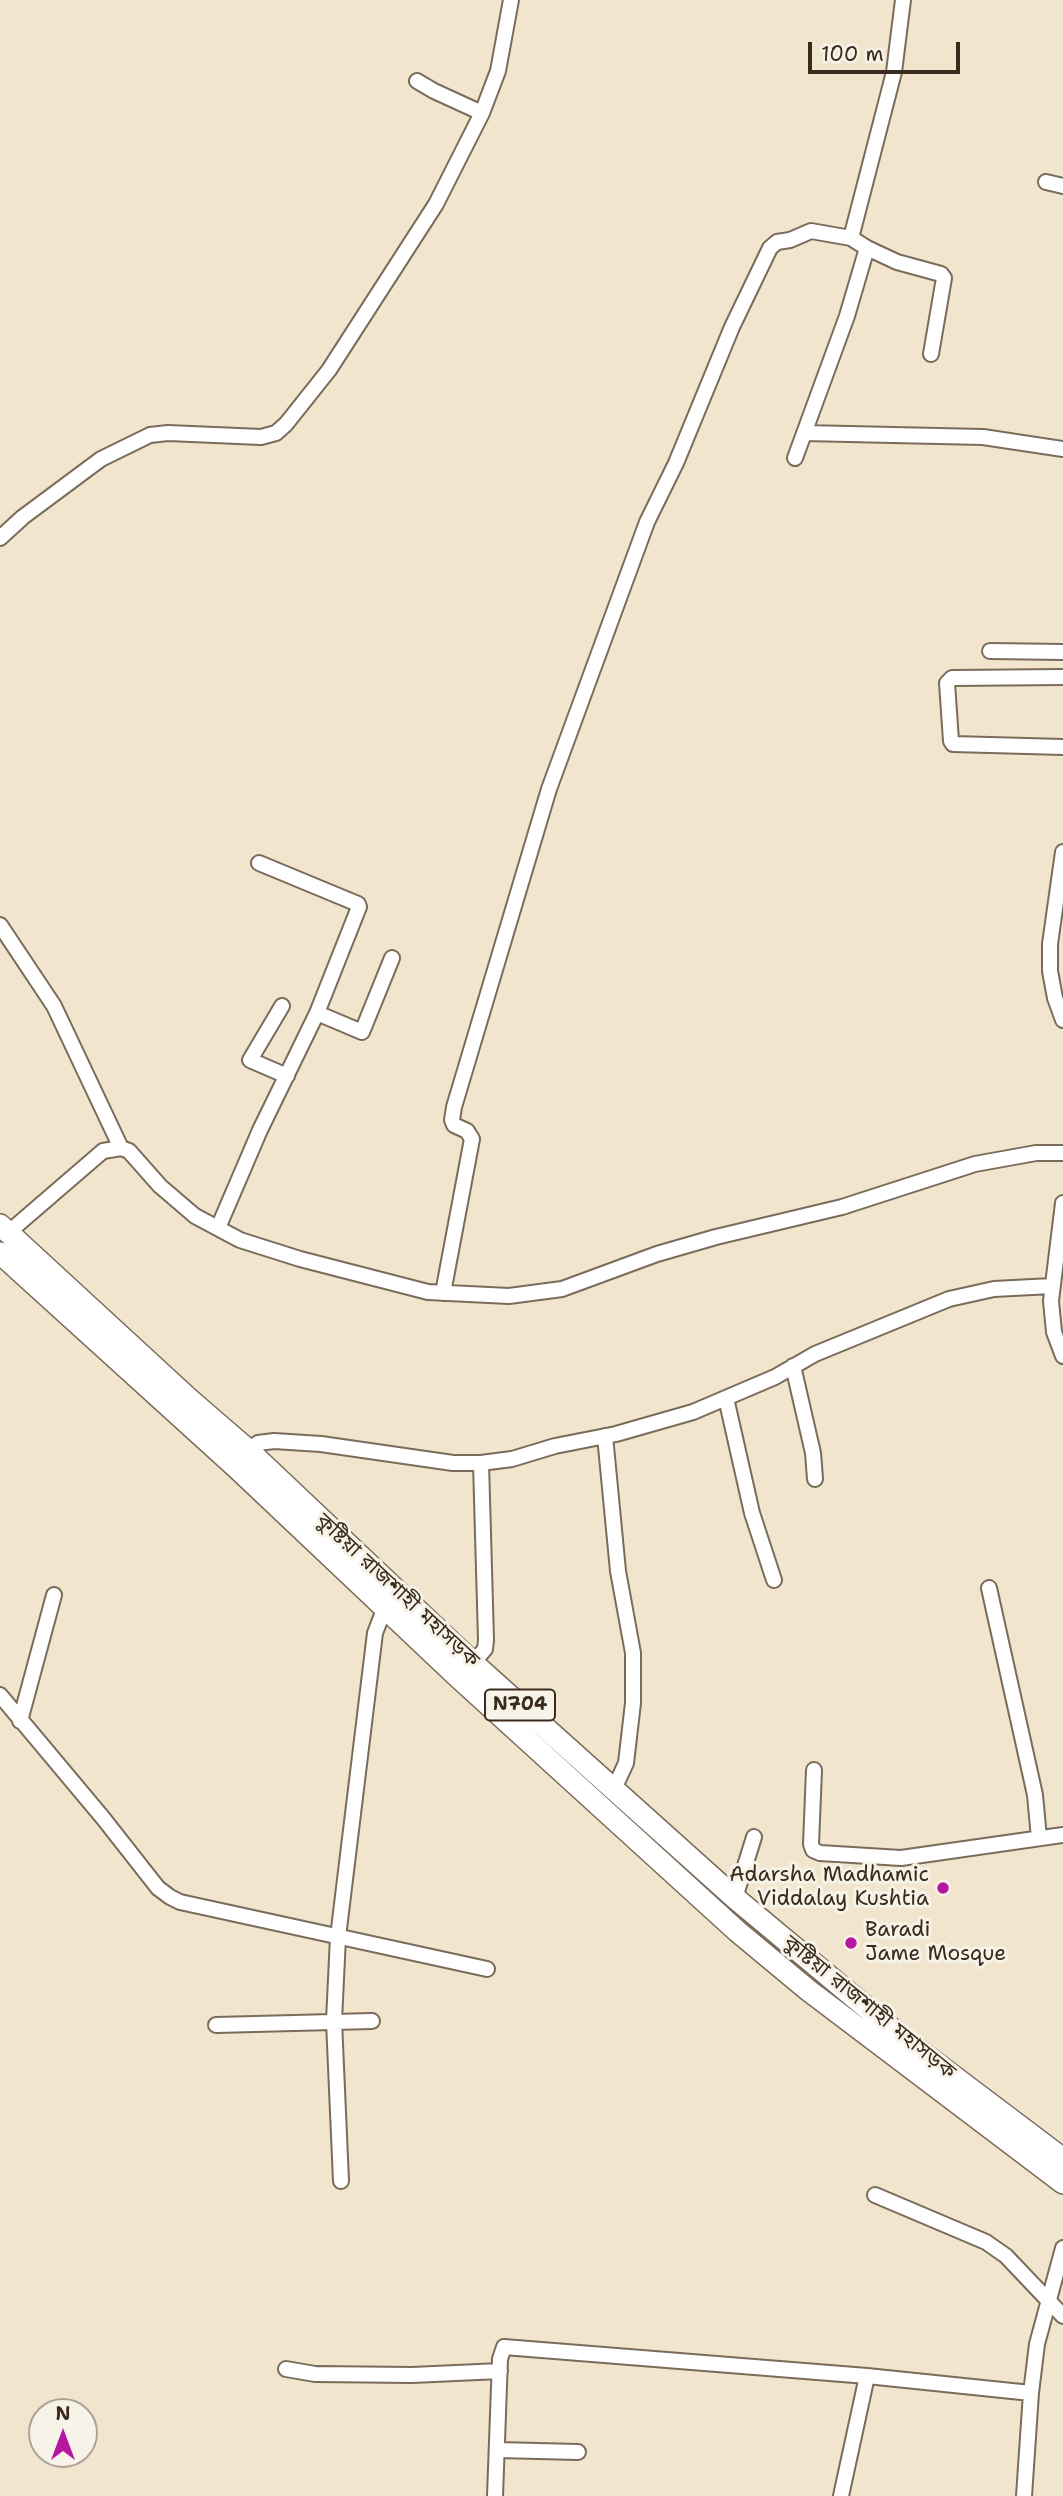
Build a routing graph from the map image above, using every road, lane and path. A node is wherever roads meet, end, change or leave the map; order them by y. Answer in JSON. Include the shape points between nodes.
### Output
{"nodes":[{"id":1,"x":512,"y":0,"type":"edge"},
{"id":2,"x":903,"y":0,"type":"edge"},
{"id":3,"x":417,"y":81,"type":"dead end"},
{"id":4,"x":482,"y":113,"type":"junction"},
{"id":5,"x":1046,"y":182,"type":"dead end"},
{"id":6,"x":1063,"y":186,"type":"edge"},
{"id":7,"x":851,"y":238,"type":"junction"},
{"id":8,"x":867,"y":248,"type":"junction"},
{"id":9,"x":931,"y":354,"type":"dead end"},
{"id":10,"x":804,"y":433,"type":"junction"},
{"id":11,"x":1063,"y":449,"type":"edge"},
{"id":12,"x":795,"y":458,"type":"dead end"},
{"id":13,"x":0,"y":538,"type":"edge"},
{"id":14,"x":990,"y":651,"type":"dead end"},
{"id":15,"x":1063,"y":652,"type":"edge"},
{"id":16,"x":1063,"y":677,"type":"edge"},
{"id":17,"x":1063,"y":747,"type":"edge"},
{"id":18,"x":1063,"y":852,"type":"edge"},
{"id":19,"x":259,"y":863,"type":"dead end"},
{"id":20,"x":0,"y":925,"type":"edge"},
{"id":21,"x":392,"y":958,"type":"dead end"},
{"id":22,"x":282,"y":1006,"type":"dead end"},
{"id":23,"x":317,"y":1013,"type":"junction"},
{"id":24,"x":1063,"y":1020,"type":"edge"},
{"id":25,"x":287,"y":1076,"type":"junction"},
{"id":26,"x":121,"y":1149,"type":"junction"},
{"id":27,"x":1063,"y":1153,"type":"edge"},
{"id":28,"x":1063,"y":1203,"type":"edge"},
{"id":29,"x":218,"y":1228,"type":"junction"},
{"id":30,"x":4,"y":1229,"type":"edge"},
{"id":31,"x":0,"y":1253,"type":"edge"},
{"id":32,"x":1052,"y":1286,"type":"junction"},
{"id":33,"x":443,"y":1293,"type":"junction"},
{"id":34,"x":1063,"y":1356,"type":"edge"},
{"id":35,"x":793,"y":1366,"type":"junction"},
{"id":36,"x":726,"y":1398,"type":"junction"},
{"id":37,"x":605,"y":1436,"type":"junction"},
{"id":38,"x":248,"y":1450,"type":"junction"},
{"id":39,"x":481,"y":1463,"type":"junction"},
{"id":40,"x":815,"y":1479,"type":"dead end"},
{"id":41,"x":774,"y":1580,"type":"dead end"},
{"id":42,"x":989,"y":1588,"type":"dead end"},
{"id":43,"x":54,"y":1595,"type":"dead end"},
{"id":44,"x":384,"y":1607,"type":"junction"},
{"id":45,"x":429,"y":1635,"type":"junction"},
{"id":46,"x":473,"y":1663,"type":"junction"},
{"id":47,"x":0,"y":1695,"type":"edge"},
{"id":48,"x":20,"y":1721,"type":"junction"},
{"id":49,"x":814,"y":1770,"type":"dead end"},
{"id":50,"x":614,"y":1789,"type":"junction"},
{"id":51,"x":1063,"y":1835,"type":"edge"},
{"id":52,"x":754,"y":1838,"type":"dead end"},
{"id":53,"x":1039,"y":1838,"type":"junction"},
{"id":54,"x":735,"y":1898,"type":"junction"},
{"id":55,"x":755,"y":1915,"type":"junction"},
{"id":56,"x":737,"y":1931,"type":"junction"},
{"id":57,"x":338,"y":1937,"type":"junction"},
{"id":58,"x":487,"y":1969,"type":"dead end"},
{"id":59,"x":334,"y":2021,"type":"junction"},
{"id":60,"x":372,"y":2021,"type":"dead end"},
{"id":61,"x":216,"y":2025,"type":"dead end"},
{"id":62,"x":1036,"y":2150,"type":"junction"},
{"id":63,"x":1063,"y":2160,"type":"edge"},
{"id":64,"x":341,"y":2182,"type":"dead end"},
{"id":65,"x":1063,"y":2183,"type":"edge"},
{"id":66,"x":875,"y":2195,"type":"dead end"},
{"id":67,"x":1063,"y":2248,"type":"edge"},
{"id":68,"x":1050,"y":2299,"type":"junction"},
{"id":69,"x":1063,"y":2316,"type":"edge"},
{"id":70,"x":286,"y":2369,"type":"dead end"},
{"id":71,"x":500,"y":2371,"type":"junction"},
{"id":72,"x":867,"y":2376,"type":"junction"},
{"id":73,"x":1031,"y":2393,"type":"junction"},
{"id":74,"x":498,"y":2450,"type":"junction"},
{"id":75,"x":578,"y":2452,"type":"dead end"},
{"id":76,"x":495,"y":2496,"type":"edge"},
{"id":77,"x":841,"y":2496,"type":"edge"},
{"id":78,"x":1024,"y":2496,"type":"edge"}],
"edges":[{"from":1,"to":4,"type":"street","via":[[498,71]]},
{"from":2,"to":7,"type":"street","via":[[894,72]]},
{"from":3,"to":4,"type":"street"},
{"from":4,"to":13,"type":"street","via":[[436,204],[329,370],[276,433],[261,437],[150,435],[101,460]]},
{"from":5,"to":6,"type":"street"},
{"from":7,"to":8,"type":"street"},
{"from":7,"to":33,"type":"street","via":[[811,231],[770,248],[643,534],[550,789],[454,1107],[454,1125],[472,1139]]},
{"from":8,"to":9,"type":"street","via":[[944,278]]},
{"from":8,"to":10,"type":"street"},
{"from":10,"to":11,"type":"street","via":[[984,437]]},
{"from":10,"to":12,"type":"street"},
{"from":14,"to":15,"type":"street"},
{"from":16,"to":17,"type":"street","via":[[952,678],[947,683],[953,744]]},
{"from":18,"to":24,"type":"street","via":[[1050,971]]},
{"from":19,"to":23,"type":"street","via":[[358,904]]},
{"from":20,"to":26,"type":"street","via":[[54,1006]]},
{"from":21,"to":23,"type":"street","via":[[362,1032]]},
{"from":22,"to":25,"type":"street","via":[[250,1058]]},
{"from":23,"to":25,"type":"street"},
{"from":25,"to":29,"type":"street"},
{"from":26,"to":29,"type":"street","via":[[129,1151],[195,1216]]},
{"from":26,"to":30,"type":"street","via":[[103,1151]]},
{"from":27,"to":33,"type":"street","via":[[975,1164],[842,1207],[657,1254],[562,1289],[509,1296]]},
{"from":28,"to":32,"type":"street"},
{"from":29,"to":33,"type":"street","via":[[300,1259]]},
{"from":30,"to":38,"type":"highway","name":"কুষ্টিয়া রাজশাহী মহাসড়ক","number":"N704"},
{"from":31,"to":44,"type":"highway","name":"কুষ্টিয়া রাজশাহী মহাসড়ক","number":"N704"},
{"from":32,"to":34,"type":"street","via":[[1054,1332]]},
{"from":32,"to":35,"type":"street","via":[[994,1289],[948,1299]]},
{"from":35,"to":36,"type":"street"},
{"from":35,"to":40,"type":"street"},
{"from":36,"to":37,"type":"street"},
{"from":36,"to":41,"type":"street","via":[[752,1513]]},
{"from":37,"to":39,"type":"street"},
{"from":37,"to":50,"type":"street","via":[[618,1571],[633,1653],[626,1763]]},
{"from":38,"to":39,"type":"street","via":[[274,1441]]},
{"from":38,"to":45,"type":"highway","name":"কুষ্টিয়া রাজশাহী মহাসড়ক","number":"N704"},
{"from":39,"to":46,"type":"street","via":[[486,1640],[485,1649]]},
{"from":42,"to":53,"type":"street","via":[[1035,1795]]},
{"from":43,"to":48,"type":"street"},
{"from":44,"to":45,"type":"highway","name":"কুষ্টিয়া রাজশাহী মহাসড়ক","number":"N704"},
{"from":44,"to":57,"type":"street","via":[[375,1633]]},
{"from":45,"to":46,"type":"highway","name":"কুষ্টিয়া রাজশাহী মহাসড়ক","number":"N704"},
{"from":45,"to":56,"type":"highway","name":"কুষ্টিয়া রাজশাহী মহাসড়ক","number":"N704"},
{"from":46,"to":50,"type":"highway","name":"কুষ্টিয়া রাজশাহী মহাসড়ক","number":"N704"},
{"from":47,"to":48,"type":"street"},
{"from":48,"to":57,"type":"street","via":[[170,1897]]},
{"from":49,"to":53,"type":"street","via":[[811,1844],[820,1853],[901,1858]]},
{"from":50,"to":54,"type":"highway","name":"কুষ্টিয়া রাজশাহী মহাসড়ক","number":"N704"},
{"from":51,"to":53,"type":"street"},
{"from":52,"to":54,"type":"street"},
{"from":54,"to":55,"type":"highway","name":"কুষ্টিয়া রাজশাহী মহাসড়ক","number":"N704"},
{"from":55,"to":56,"type":"highway"},
{"from":55,"to":62,"type":"highway","name":"কুষ্টিয়া রাজশাহী মহাসড়ক","number":"N704"},
{"from":56,"to":62,"type":"highway","name":"কুষ্টিয়া রাজশাহী মহাসড়ক","number":"N704","via":[[808,1990]]},
{"from":57,"to":58,"type":"street"},
{"from":57,"to":59,"type":"street"},
{"from":59,"to":60,"type":"street"},
{"from":59,"to":61,"type":"street"},
{"from":59,"to":64,"type":"street"},
{"from":62,"to":63,"type":"highway","name":"কুষ্টিয়া রাজশাহী মহাসড়ক","number":"N704"},
{"from":62,"to":65,"type":"highway","name":"কুষ্টিয়া রাজশাহী মহাসড়ক","number":"N704"},
{"from":66,"to":68,"type":"street","via":[[986,2242]]},
{"from":67,"to":68,"type":"street"},
{"from":68,"to":69,"type":"street"},
{"from":68,"to":73,"type":"street","via":[[1037,2344]]},
{"from":70,"to":71,"type":"street","via":[[315,2374]]},
{"from":71,"to":72,"type":"street","via":[[501,2350],[510,2346]]},
{"from":71,"to":74,"type":"street"},
{"from":72,"to":73,"type":"street"},
{"from":72,"to":77,"type":"street"},
{"from":73,"to":78,"type":"street"},
{"from":74,"to":75,"type":"street"},
{"from":74,"to":76,"type":"street"}]}
